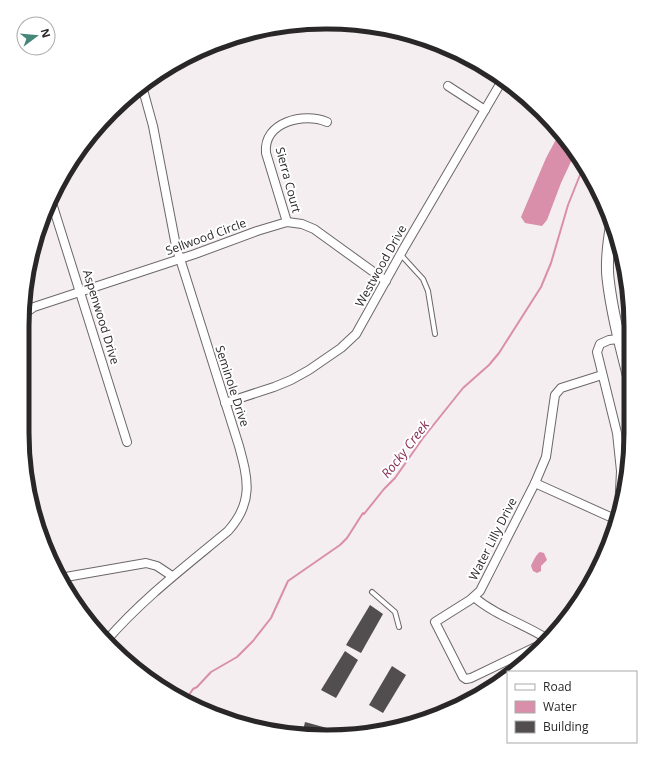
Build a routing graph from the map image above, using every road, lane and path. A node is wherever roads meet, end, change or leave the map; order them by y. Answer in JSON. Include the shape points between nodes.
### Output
{"nodes":[{"id":1,"x":500,"y":84,"type":"edge"},
{"id":2,"x":448,"y":86,"type":"dead end"},
{"id":3,"x":143,"y":91,"type":"edge"},
{"id":4,"x":486,"y":110,"type":"junction"},
{"id":5,"x":327,"y":122,"type":"dead end"},
{"id":6,"x":54,"y":209,"type":"edge"},
{"id":7,"x":287,"y":222,"type":"junction"},
{"id":8,"x":614,"y":249,"type":"edge"},
{"id":9,"x":400,"y":255,"type":"junction"},
{"id":10,"x":180,"y":259,"type":"junction"},
{"id":11,"x":386,"y":281,"type":"junction"},
{"id":12,"x":80,"y":292,"type":"junction"},
{"id":13,"x":30,"y":310,"type":"edge"},
{"id":14,"x":435,"y":334,"type":"dead end"},
{"id":15,"x":624,"y":337,"type":"edge"},
{"id":16,"x":619,"y":339,"type":"junction"},
{"id":17,"x":624,"y":359,"type":"edge"},
{"id":18,"x":602,"y":375,"type":"junction"},
{"id":19,"x":225,"y":403,"type":"junction"},
{"id":20,"x":127,"y":442,"type":"dead end"},
{"id":21,"x":621,"y":471,"type":"edge"},
{"id":22,"x":535,"y":482,"type":"junction"},
{"id":23,"x":611,"y":517,"type":"edge"},
{"id":24,"x":172,"y":576,"type":"junction"},
{"id":25,"x":67,"y":577,"type":"edge"},
{"id":26,"x":372,"y":592,"type":"dead end"},
{"id":27,"x":474,"y":597,"type":"junction"},
{"id":28,"x":399,"y":626,"type":"dead end"},
{"id":29,"x":110,"y":636,"type":"edge"},
{"id":30,"x":543,"y":637,"type":"edge"},
{"id":31,"x":530,"y":650,"type":"edge"}],
"edges":[{"from":1,"to":4,"type":"street","name":"Westwood Drive"},
{"from":2,"to":4,"type":"street"},
{"from":3,"to":10,"type":"street","name":"Seminole Drive"},
{"from":4,"to":9,"type":"street","name":"Westwood Drive"},
{"from":5,"to":7,"type":"street","name":"Sierra Court","via":[[312,118],[290,122],[277,127],[268,138],[266,153]]},
{"from":6,"to":12,"type":"street","name":"Aspenwood Drive"},
{"from":7,"to":10,"type":"street","name":"Sellwood Circle"},
{"from":7,"to":11,"type":"street","name":"Sellwood Circle","via":[[314,229]]},
{"from":8,"to":16,"type":"street","via":[[608,277]]},
{"from":9,"to":11,"type":"street","name":"Westwood Drive"},
{"from":9,"to":14,"type":"lane","via":[[423,279],[428,291]]},
{"from":10,"to":12,"type":"street","name":"Sellwood Circle"},
{"from":10,"to":19,"type":"street","name":"Seminole Drive"},
{"from":11,"to":19,"type":"street","name":"Westwood Drive","via":[[359,329],[341,348],[291,380]]},
{"from":12,"to":13,"type":"street","name":"Sellwood Circle"},
{"from":12,"to":20,"type":"street","name":"Aspenwood Drive"},
{"from":15,"to":16,"type":"lane"},
{"from":16,"to":17,"type":"street"},
{"from":16,"to":18,"type":"street","via":[[600,344],[597,352]]},
{"from":18,"to":21,"type":"street","via":[[617,433]]},
{"from":18,"to":22,"type":"street","name":"Water Lilly Drive","via":[[562,388],[556,395],[546,457]]},
{"from":19,"to":24,"type":"street","name":"Seminole Drive","via":[[246,471],[248,488],[245,504],[228,531]]},
{"from":22,"to":23,"type":"street"},
{"from":22,"to":27,"type":"street","name":"Water Lilly Drive","via":[[480,591]]},
{"from":24,"to":25,"type":"street","via":[[157,566],[146,563]]},
{"from":24,"to":29,"type":"street","name":"Seminole Drive"},
{"from":26,"to":28,"type":"lane","via":[[396,612]]},
{"from":27,"to":30,"type":"street","via":[[484,606]]},
{"from":27,"to":31,"type":"street","name":"Water Lilly Drive","via":[[435,622],[463,678],[471,678]]}]}
